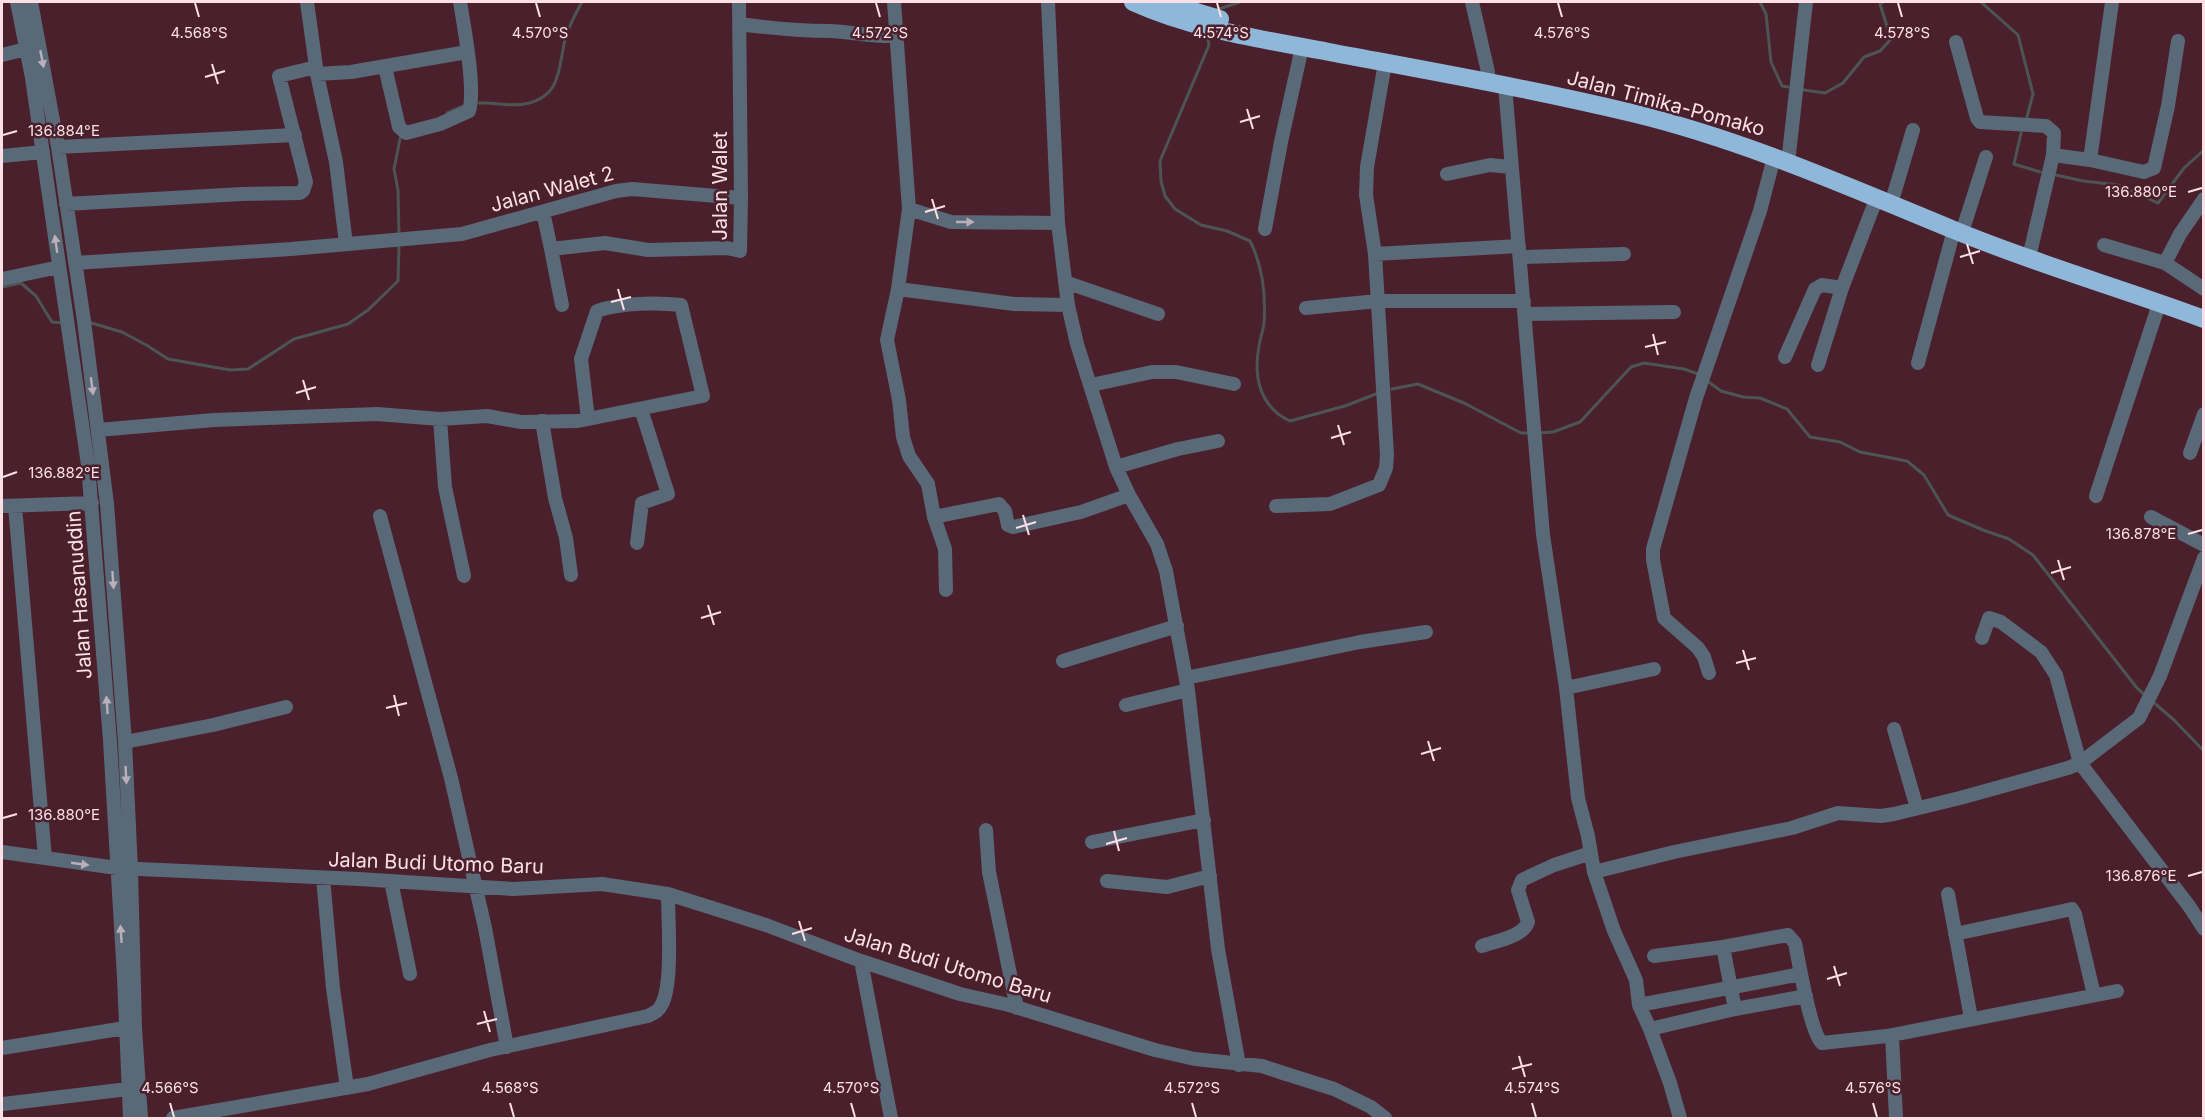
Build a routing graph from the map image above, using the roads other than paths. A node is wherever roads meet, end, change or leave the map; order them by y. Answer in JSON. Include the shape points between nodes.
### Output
{"nodes":[{"id":1,"x":17,"y":2,"type":"edge"},
{"id":2,"x":31,"y":2,"type":"edge"},
{"id":3,"x":307,"y":2,"type":"edge"},
{"id":4,"x":460,"y":2,"type":"edge"},
{"id":5,"x":739,"y":2,"type":"edge"},
{"id":6,"x":894,"y":2,"type":"edge"},
{"id":7,"x":1048,"y":2,"type":"edge"},
{"id":8,"x":1133,"y":2,"type":"edge"},
{"id":9,"x":1161,"y":2,"type":"edge"},
{"id":10,"x":1472,"y":2,"type":"edge"},
{"id":11,"x":1806,"y":2,"type":"edge"},
{"id":12,"x":2112,"y":2,"type":"edge"},
{"id":13,"x":739,"y":24,"type":"junction"},
{"id":14,"x":896,"y":36,"type":"junction"},
{"id":15,"x":2178,"y":41,"type":"dead end"},
{"id":16,"x":1956,"y":42,"type":"dead end"},
{"id":17,"x":1302,"y":47,"type":"junction"},
{"id":18,"x":26,"y":49,"type":"junction"},
{"id":19,"x":467,"y":52,"type":"junction"},
{"id":20,"x":2,"y":55,"type":"edge"},
{"id":21,"x":1385,"y":63,"type":"junction"},
{"id":22,"x":385,"y":67,"type":"junction"},
{"id":23,"x":317,"y":70,"type":"junction"},
{"id":24,"x":1488,"y":72,"type":"junction"},
{"id":25,"x":1505,"y":86,"type":"junction"},
{"id":26,"x":1913,"y":130,"type":"dead end"},
{"id":27,"x":295,"y":135,"type":"junction"},
{"id":28,"x":58,"y":147,"type":"junction"},
{"id":29,"x":43,"y":152,"type":"junction"},
{"id":30,"x":1781,"y":155,"type":"junction"},
{"id":31,"x":2053,"y":155,"type":"junction"},
{"id":32,"x":2,"y":156,"type":"edge"},
{"id":33,"x":1986,"y":157,"type":"dead end"},
{"id":34,"x":2090,"y":160,"type":"junction"},
{"id":35,"x":1511,"y":167,"type":"junction"},
{"id":36,"x":1448,"y":174,"type":"dead end"},
{"id":37,"x":1886,"y":196,"type":"junction"},
{"id":38,"x":741,"y":198,"type":"junction"},
{"id":39,"x":2204,"y":199,"type":"edge"},
{"id":40,"x":66,"y":204,"type":"junction"},
{"id":41,"x":909,"y":209,"type":"junction"},
{"id":42,"x":543,"y":212,"type":"junction"},
{"id":43,"x":1058,"y":223,"type":"junction"},
{"id":44,"x":1959,"y":226,"type":"junction"},
{"id":45,"x":1265,"y":229,"type":"dead end"},
{"id":46,"x":346,"y":244,"type":"junction"},
{"id":47,"x":2104,"y":245,"type":"dead end"},
{"id":48,"x":550,"y":249,"type":"junction"},
{"id":49,"x":2031,"y":249,"type":"junction"},
{"id":50,"x":1519,"y":251,"type":"junction"},
{"id":51,"x":1375,"y":254,"type":"junction"},
{"id":52,"x":1624,"y":254,"type":"dead end"},
{"id":53,"x":75,"y":263,"type":"junction"},
{"id":54,"x":2165,"y":263,"type":"junction"},
{"id":55,"x":59,"y":267,"type":"junction"},
{"id":56,"x":2,"y":279,"type":"edge"},
{"id":57,"x":1065,"y":282,"type":"junction"},
{"id":58,"x":898,"y":288,"type":"junction"},
{"id":59,"x":1842,"y":288,"type":"junction"},
{"id":60,"x":2204,"y":289,"type":"edge"},
{"id":61,"x":1378,"y":301,"type":"junction"},
{"id":62,"x":2159,"y":304,"type":"junction"},
{"id":63,"x":562,"y":305,"type":"dead end"},
{"id":64,"x":1068,"y":305,"type":"junction"},
{"id":65,"x":1306,"y":308,"type":"dead end"},
{"id":66,"x":1524,"y":308,"type":"junction"},
{"id":67,"x":2204,"y":310,"type":"edge"},
{"id":68,"x":1674,"y":312,"type":"dead end"},
{"id":69,"x":1158,"y":314,"type":"dead end"},
{"id":70,"x":2204,"y":319,"type":"edge"},
{"id":71,"x":1785,"y":357,"type":"dead end"},
{"id":72,"x":1918,"y":363,"type":"dead end"},
{"id":73,"x":1818,"y":365,"type":"dead end"},
{"id":74,"x":1234,"y":384,"type":"dead end"},
{"id":75,"x":1091,"y":385,"type":"junction"},
{"id":76,"x":641,"y":409,"type":"junction"},
{"id":77,"x":2204,"y":414,"type":"edge"},
{"id":78,"x":440,"y":419,"type":"junction"},
{"id":79,"x":588,"y":419,"type":"junction"},
{"id":80,"x":542,"y":421,"type":"junction"},
{"id":81,"x":98,"y":430,"type":"junction"},
{"id":82,"x":1218,"y":441,"type":"dead end"},
{"id":83,"x":2190,"y":453,"type":"dead end"},
{"id":84,"x":1116,"y":467,"type":"junction"},
{"id":85,"x":1129,"y":495,"type":"junction"},
{"id":86,"x":2096,"y":496,"type":"dead end"},
{"id":87,"x":92,"y":503,"type":"junction"},
{"id":88,"x":8,"y":506,"type":"edge"},
{"id":89,"x":1276,"y":506,"type":"dead end"},
{"id":90,"x":380,"y":516,"type":"dead end"},
{"id":91,"x":934,"y":517,"type":"junction"},
{"id":92,"x":2151,"y":517,"type":"dead end"},
{"id":93,"x":637,"y":543,"type":"dead end"},
{"id":94,"x":2204,"y":545,"type":"edge"},
{"id":95,"x":2204,"y":558,"type":"edge"},
{"id":96,"x":571,"y":575,"type":"dead end"},
{"id":97,"x":464,"y":576,"type":"dead end"},
{"id":98,"x":2201,"y":576,"type":"edge"},
{"id":99,"x":946,"y":590,"type":"dead end"},
{"id":100,"x":1177,"y":626,"type":"junction"},
{"id":101,"x":1426,"y":632,"type":"dead end"},
{"id":102,"x":1982,"y":639,"type":"dead end"},
{"id":103,"x":1063,"y":661,"type":"dead end"},
{"id":104,"x":1654,"y":669,"type":"dead end"},
{"id":105,"x":1709,"y":673,"type":"dead end"},
{"id":106,"x":1187,"y":684,"type":"junction"},
{"id":107,"x":1566,"y":688,"type":"junction"},
{"id":108,"x":1126,"y":705,"type":"dead end"},
{"id":109,"x":286,"y":707,"type":"dead end"},
{"id":110,"x":1894,"y":729,"type":"dead end"},
{"id":111,"x":125,"y":742,"type":"junction"},
{"id":112,"x":2080,"y":763,"type":"junction"},
{"id":113,"x":1917,"y":808,"type":"junction"},
{"id":114,"x":1204,"y":820,"type":"junction"},
{"id":115,"x":986,"y":830,"type":"dead end"},
{"id":116,"x":1092,"y":842,"type":"dead end"},
{"id":117,"x":2,"y":852,"type":"edge"},
{"id":118,"x":1591,"y":852,"type":"junction"},
{"id":119,"x":45,"y":858,"type":"junction"},
{"id":120,"x":117,"y":868,"type":"junction"},
{"id":121,"x":131,"y":869,"type":"junction"},
{"id":122,"x":1594,"y":872,"type":"junction"},
{"id":123,"x":1210,"y":876,"type":"junction"},
{"id":124,"x":323,"y":878,"type":"junction"},
{"id":125,"x":391,"y":881,"type":"junction"},
{"id":126,"x":1107,"y":881,"type":"dead end"},
{"id":127,"x":476,"y":886,"type":"junction"},
{"id":128,"x":668,"y":894,"type":"junction"},
{"id":129,"x":1948,"y":894,"type":"dead end"},
{"id":130,"x":2204,"y":929,"type":"edge"},
{"id":131,"x":1955,"y":933,"type":"junction"},
{"id":132,"x":1482,"y":946,"type":"dead end"},
{"id":133,"x":1723,"y":947,"type":"junction"},
{"id":134,"x":1654,"y":956,"type":"dead end"},
{"id":135,"x":861,"y":961,"type":"junction"},
{"id":136,"x":410,"y":974,"type":"dead end"},
{"id":137,"x":1801,"y":974,"type":"junction"},
{"id":138,"x":1730,"y":988,"type":"junction"},
{"id":139,"x":2117,"y":991,"type":"dead end"},
{"id":140,"x":2094,"y":995,"type":"junction"},
{"id":141,"x":1806,"y":996,"type":"junction"},
{"id":142,"x":1639,"y":1005,"type":"junction"},
{"id":143,"x":1017,"y":1008,"type":"junction"},
{"id":144,"x":1735,"y":1010,"type":"junction"},
{"id":145,"x":1971,"y":1018,"type":"junction"},
{"id":146,"x":125,"y":1028,"type":"junction"},
{"id":147,"x":1650,"y":1029,"type":"junction"},
{"id":148,"x":1892,"y":1035,"type":"junction"},
{"id":149,"x":507,"y":1047,"type":"junction"},
{"id":150,"x":2,"y":1048,"type":"edge"},
{"id":151,"x":1239,"y":1065,"type":"junction"},
{"id":152,"x":132,"y":1066,"type":"junction"},
{"id":153,"x":347,"y":1088,"type":"junction"},
{"id":154,"x":128,"y":1089,"type":"junction"},
{"id":155,"x":3,"y":1104,"type":"dead end"},
{"id":156,"x":1676,"y":1118,"type":"edge"},
{"id":157,"x":130,"y":1119,"type":"edge"},
{"id":158,"x":141,"y":1119,"type":"edge"},
{"id":159,"x":173,"y":1119,"type":"edge"},
{"id":160,"x":891,"y":1119,"type":"edge"},
{"id":161,"x":1385,"y":1119,"type":"edge"},
{"id":162,"x":1896,"y":1119,"type":"edge"}],
"edges":[{"from":1,"to":18,"type":"street","name":"Jalan Hasanuddin"},
{"from":2,"to":28,"type":"street","name":"Jalan Hasanuddin","one_way":true},
{"from":3,"to":23,"type":"street"},
{"from":4,"to":19,"type":"street"},
{"from":5,"to":13,"type":"street","name":"Jalan Walet"},
{"from":6,"to":14,"type":"street"},
{"from":7,"to":43,"type":"street"},
{"from":8,"to":17,"type":"highway","name":"Jalan Timika-Pomako","via":[[1190,24]]},
{"from":9,"to":24,"type":"highway","name":"Jalan Timika-Pomako","via":[[1231,22]]},
{"from":10,"to":24,"type":"street"},
{"from":11,"to":30,"type":"street"},
{"from":12,"to":34,"type":"street"},
{"from":13,"to":14,"type":"street"},
{"from":13,"to":38,"type":"street","name":"Jalan Walet"},
{"from":14,"to":41,"type":"street"},
{"from":15,"to":34,"type":"street","via":[[2154,168],[2144,172]]},
{"from":16,"to":31,"type":"street","via":[[1977,118],[1983,124],[2046,126],[2054,133]]},
{"from":17,"to":21,"type":"highway","name":"Jalan Timika-Pomako"},
{"from":17,"to":45,"type":"street"},
{"from":18,"to":20,"type":"street"},
{"from":18,"to":29,"type":"street","name":"Jalan Hasanuddin"},
{"from":19,"to":22,"type":"street"},
{"from":19,"to":22,"type":"street","via":[[469,111],[440,124],[403,130]]},
{"from":21,"to":25,"type":"highway","name":"Jalan Timika-Pomako"},
{"from":21,"to":51,"type":"street","via":[[1366,181]]},
{"from":22,"to":23,"type":"street","via":[[351,72]]},
{"from":23,"to":27,"type":"street","via":[[279,76]]},
{"from":23,"to":46,"type":"street","via":[[336,162]]},
{"from":24,"to":30,"type":"highway","name":"Jalan Timika-Pomako","via":[[1640,105],[1712,126]]},
{"from":25,"to":30,"type":"highway","name":"Jalan Timika-Pomako","via":[[1636,114]]},
{"from":25,"to":35,"type":"street"},
{"from":26,"to":37,"type":"street"},
{"from":27,"to":28,"type":"street"},
{"from":27,"to":40,"type":"street","via":[[306,182],[300,193]]},
{"from":28,"to":40,"type":"street","name":"Jalan Hasanuddin"},
{"from":29,"to":32,"type":"street"},
{"from":55,"to":29,"type":"street","name":"Jalan Hasanuddin","one_way":true},
{"from":30,"to":37,"type":"highway","name":"Jalan Timika-Pomako"},
{"from":30,"to":105,"type":"street","via":[[1696,398],[1653,549],[1664,618],[1698,648]]},
{"from":31,"to":34,"type":"street"},
{"from":31,"to":49,"type":"street"},
{"from":33,"to":44,"type":"street"},
{"from":35,"to":36,"type":"street","via":[[1490,165]]},
{"from":35,"to":50,"type":"street"},
{"from":37,"to":44,"type":"highway","name":"Jalan Timika-Pomako"},
{"from":37,"to":59,"type":"street"},
{"from":38,"to":42,"type":"street","name":"Jalan Walet 2","via":[[632,189]]},
{"from":38,"to":48,"type":"street","name":"Jalan Walet","via":[[740,251],[648,250],[605,243]]},
{"from":39,"to":54,"type":"street"},
{"from":40,"to":53,"type":"street","name":"Jalan Hasanuddin"},
{"from":41,"to":43,"type":"street","one_way":true,"via":[[951,222]]},
{"from":41,"to":58,"type":"street"},
{"from":42,"to":46,"type":"street","name":"Jalan Walet 2","via":[[462,234]]},
{"from":42,"to":48,"type":"street"},
{"from":43,"to":57,"type":"street"},
{"from":44,"to":49,"type":"highway","name":"Jalan Timika-Pomako"},
{"from":44,"to":62,"type":"highway","name":"Jalan Timika-Pomako"},
{"from":44,"to":72,"type":"street"},
{"from":46,"to":53,"type":"street","name":"Jalan Walet 2"},
{"from":47,"to":54,"type":"street"},
{"from":48,"to":63,"type":"street"},
{"from":49,"to":67,"type":"highway","name":"Jalan Timika-Pomako"},
{"from":50,"to":51,"type":"street"},
{"from":50,"to":52,"type":"street"},
{"from":50,"to":66,"type":"street"},
{"from":51,"to":61,"type":"street"},
{"from":53,"to":81,"type":"street","name":"Jalan Hasanuddin","one_way":true},
{"from":54,"to":60,"type":"street"},
{"from":55,"to":56,"type":"street"},
{"from":55,"to":87,"type":"street","name":"Jalan Hasanuddin"},
{"from":57,"to":64,"type":"street"},
{"from":57,"to":69,"type":"street"},
{"from":58,"to":64,"type":"street","via":[[1014,304]]},
{"from":58,"to":91,"type":"street","via":[[886,340],[903,437],[909,456],[928,484]]},
{"from":59,"to":71,"type":"street","via":[[1822,285],[1815,290]]},
{"from":59,"to":73,"type":"street"},
{"from":61,"to":65,"type":"street"},
{"from":61,"to":66,"type":"street"},
{"from":61,"to":89,"type":"street","via":[[1388,455],[1379,485],[1330,504]]},
{"from":62,"to":70,"type":"highway","name":"Jalan Timika-Pomako"},
{"from":62,"to":86,"type":"street"},
{"from":64,"to":75,"type":"street"},
{"from":66,"to":68,"type":"street"},
{"from":66,"to":107,"type":"street","via":[[1546,560]]},
{"from":74,"to":75,"type":"street","via":[[1152,372]]},
{"from":75,"to":84,"type":"street"},
{"from":76,"to":79,"type":"street"},
{"from":76,"to":79,"type":"street","via":[[703,396],[681,305],[613,305],[597,311],[581,359]]},
{"from":76,"to":93,"type":"street","via":[[668,494],[642,503]]},
{"from":77,"to":83,"type":"street"},
{"from":78,"to":80,"type":"street","via":[[487,416]]},
{"from":78,"to":81,"type":"street","via":[[377,414],[214,420]]},
{"from":78,"to":97,"type":"street","via":[[445,487]]},
{"from":79,"to":80,"type":"street"},
{"from":80,"to":96,"type":"street"},
{"from":81,"to":111,"type":"street","name":"Jalan Hasanuddin","one_way":true},
{"from":82,"to":84,"type":"street"},
{"from":84,"to":85,"type":"street"},
{"from":85,"to":91,"type":"street","via":[[1013,527],[1008,525],[999,504]]},
{"from":85,"to":100,"type":"street","via":[[1159,550]]},
{"from":87,"to":88,"type":"street"},
{"from":120,"to":87,"type":"street","name":"Jalan Hasanuddin","one_way":true},
{"from":88,"to":119,"type":"street"},
{"from":90,"to":127,"type":"street","via":[[452,778]]},
{"from":91,"to":99,"type":"street","via":[[945,549]]},
{"from":92,"to":94,"type":"street"},
{"from":95,"to":98,"type":"street"},
{"from":98,"to":112,"type":"street","via":[[2143,713]]},
{"from":100,"to":103,"type":"street"},
{"from":100,"to":106,"type":"street"},
{"from":101,"to":106,"type":"street","via":[[1360,642]]},
{"from":102,"to":112,"type":"street","via":[[1989,618],[2001,622],[2041,652],[2056,675]]},
{"from":104,"to":107,"type":"street"},
{"from":106,"to":108,"type":"street"},
{"from":106,"to":114,"type":"street"},
{"from":107,"to":118,"type":"street","via":[[1578,798]]},
{"from":109,"to":111,"type":"street"},
{"from":110,"to":113,"type":"street"},
{"from":111,"to":121,"type":"street","name":"Jalan Hasanuddin","one_way":true},
{"from":112,"to":113,"type":"street"},
{"from":112,"to":130,"type":"street"},
{"from":113,"to":122,"type":"street","via":[[1881,816],[1838,813],[1792,828]]},
{"from":114,"to":116,"type":"street"},
{"from":114,"to":123,"type":"street"},
{"from":115,"to":143,"type":"street","via":[[988,864]]},
{"from":117,"to":119,"type":"street","name":"Jalan Budi Utomo Baru"},
{"from":118,"to":122,"type":"street"},
{"from":118,"to":132,"type":"street","via":[[1522,880],[1518,890],[1527,926],[1521,932]]},
{"from":119,"to":120,"type":"street","name":"Jalan Budi Utomo Baru","one_way":true},
{"from":120,"to":121,"type":"street","name":"Jalan Budi Utomo Baru"},
{"from":146,"to":120,"type":"street","name":"Jalan Hasanuddin","one_way":true},
{"from":121,"to":124,"type":"street","name":"Jalan Budi Utomo Baru"},
{"from":121,"to":152,"type":"street","name":"Jalan Hasanuddin"},
{"from":122,"to":142,"type":"street","via":[[1636,980]]},
{"from":123,"to":126,"type":"street","via":[[1167,886]]},
{"from":123,"to":151,"type":"street","via":[[1218,949]]},
{"from":124,"to":125,"type":"street","name":"Jalan Budi Utomo Baru"},
{"from":124,"to":153,"type":"street"},
{"from":125,"to":127,"type":"street","name":"Jalan Budi Utomo Baru"},
{"from":125,"to":136,"type":"street"},
{"from":127,"to":128,"type":"street","name":"Jalan Budi Utomo Baru","via":[[513,889],[602,884]]},
{"from":127,"to":149,"type":"street"},
{"from":128,"to":135,"type":"street","name":"Jalan Budi Utomo Baru"},
{"from":128,"to":149,"type":"street","via":[[666,988],[657,1012]]},
{"from":129,"to":131,"type":"street"},
{"from":131,"to":140,"type":"street","via":[[2072,909]]},
{"from":131,"to":145,"type":"street"},
{"from":133,"to":134,"type":"street"},
{"from":133,"to":137,"type":"street","via":[[1788,935],[1795,943]]},
{"from":133,"to":138,"type":"street"},
{"from":135,"to":143,"type":"street","name":"Jalan Budi Utomo Baru","via":[[960,994]]},
{"from":135,"to":160,"type":"street"},
{"from":137,"to":138,"type":"street"},
{"from":137,"to":141,"type":"street"},
{"from":138,"to":142,"type":"street"},
{"from":138,"to":144,"type":"street"},
{"from":139,"to":140,"type":"street"},
{"from":140,"to":145,"type":"street"},
{"from":141,"to":144,"type":"street"},
{"from":141,"to":148,"type":"street","via":[[1817,1038],[1822,1043]]},
{"from":142,"to":147,"type":"street"},
{"from":143,"to":151,"type":"street","name":"Jalan Budi Utomo Baru","via":[[1155,1050]]},
{"from":144,"to":147,"type":"street"},
{"from":145,"to":148,"type":"street"},
{"from":146,"to":150,"type":"street"},
{"from":146,"to":152,"type":"street","name":"Jalan Hasanuddin"},
{"from":147,"to":156,"type":"street","via":[[1670,1083]]},
{"from":148,"to":162,"type":"street"},
{"from":149,"to":153,"type":"street"},
{"from":151,"to":161,"type":"street","name":"Jalan Budi Utomo Baru","via":[[1262,1066],[1334,1089],[1371,1107]]},
{"from":152,"to":154,"type":"street","name":"Jalan Hasanuddin"},
{"from":152,"to":158,"type":"street","name":"Jalan Hasanuddin"},
{"from":153,"to":159,"type":"street"},
{"from":154,"to":155,"type":"street"},
{"from":154,"to":157,"type":"street","name":"Jalan Hasanuddin"}]}
